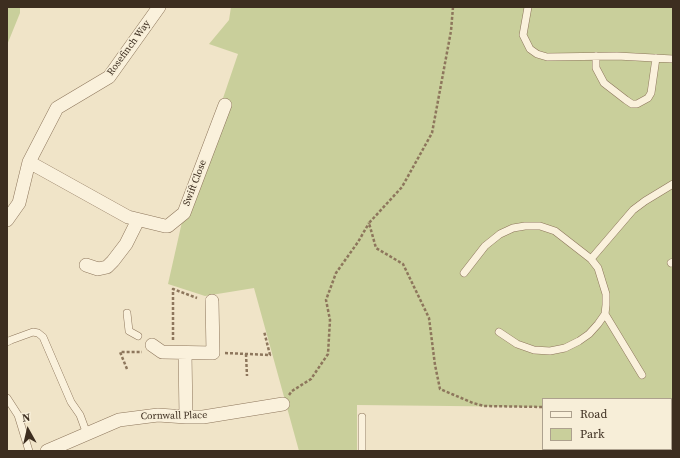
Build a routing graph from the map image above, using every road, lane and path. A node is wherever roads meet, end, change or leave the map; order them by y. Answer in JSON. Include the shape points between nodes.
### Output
{"nodes":[{"id":1,"x":159,"y":7,"type":"edge"},
{"id":2,"x":453,"y":7,"type":"edge"},
{"id":3,"x":528,"y":7,"type":"edge"},
{"id":4,"x":596,"y":56,"type":"junction"},
{"id":5,"x":656,"y":58,"type":"junction"},
{"id":6,"x":673,"y":59,"type":"edge"},
{"id":7,"x":225,"y":105,"type":"dead end"},
{"id":8,"x":30,"y":162,"type":"junction"},
{"id":9,"x":673,"y":184,"type":"edge"},
{"id":10,"x":7,"y":220,"type":"edge"},
{"id":11,"x":138,"y":220,"type":"junction"},
{"id":12,"x":369,"y":223,"type":"junction"},
{"id":13,"x":591,"y":259,"type":"junction"},
{"id":14,"x":86,"y":265,"type":"dead end"},
{"id":15,"x":464,"y":273,"type":"dead end"},
{"id":16,"x":197,"y":298,"type":"dead end"},
{"id":17,"x":212,"y":301,"type":"dead end"},
{"id":18,"x":127,"y":313,"type":"dead end"},
{"id":19,"x":605,"y":314,"type":"junction"},
{"id":20,"x":264,"y":331,"type":"dead end"},
{"id":21,"x":499,"y":332,"type":"dead end"},
{"id":22,"x":138,"y":336,"type":"dead end"},
{"id":23,"x":7,"y":342,"type":"edge"},
{"id":24,"x":168,"y":351,"type":"junction"},
{"id":25,"x":213,"y":353,"type":"junction"},
{"id":26,"x":246,"y":354,"type":"junction"},
{"id":27,"x":127,"y":369,"type":"dead end"},
{"id":28,"x":642,"y":375,"type":"dead end"},
{"id":29,"x":247,"y":376,"type":"dead end"},
{"id":30,"x":7,"y":398,"type":"edge"},
{"id":31,"x":283,"y":404,"type":"joint"},
{"id":32,"x":542,"y":406,"type":"edge"},
{"id":33,"x":186,"y":418,"type":"junction"},
{"id":34,"x":362,"y":418,"type":"dead end"},
{"id":35,"x":87,"y":434,"type":"junction"},
{"id":36,"x":29,"y":451,"type":"edge"},
{"id":37,"x":47,"y":451,"type":"edge"},
{"id":38,"x":362,"y":451,"type":"edge"}],
"edges":[{"from":1,"to":8,"type":"street","name":"Rosefinch Way","via":[[109,77],[57,108]]},
{"from":2,"to":12,"type":"path","via":[[432,133],[402,187]]},
{"from":3,"to":4,"type":"lane","via":[[523,35],[530,50],[547,57]]},
{"from":4,"to":5,"type":"lane"},
{"from":4,"to":5,"type":"lane","via":[[596,68],[604,83],[632,104],[648,98]]},
{"from":5,"to":6,"type":"lane"},
{"from":7,"to":11,"type":"street","name":"Swift Close","via":[[184,212],[168,226]]},
{"from":8,"to":10,"type":"street","name":"Rosefinch Way","via":[[19,203]]},
{"from":8,"to":11,"type":"street","name":"Swift Close","via":[[128,217]]},
{"from":9,"to":13,"type":"lane","via":[[633,210]]},
{"from":11,"to":14,"type":"street","via":[[126,244],[107,267],[98,269]]},
{"from":12,"to":31,"type":"path","via":[[336,273],[326,300],[330,320],[328,354],[310,379],[292,391]]},
{"from":12,"to":32,"type":"path","via":[[376,248],[403,264],[429,318],[440,389],[484,406]]},
{"from":13,"to":15,"type":"lane","via":[[555,231],[540,226],[525,226],[500,234],[485,246]]},
{"from":13,"to":19,"type":"lane","via":[[598,268],[606,294]]},
{"from":16,"to":24,"type":"path","via":[[173,289]]},
{"from":17,"to":25,"type":"street"},
{"from":18,"to":22,"type":"lane","via":[[129,331]]},
{"from":19,"to":21,"type":"lane","via":[[579,342],[550,351],[534,350],[517,344]]},
{"from":19,"to":28,"type":"lane"},
{"from":20,"to":26,"type":"path","via":[[270,354]]},
{"from":23,"to":35,"type":"lane","via":[[33,332],[42,336]]},
{"from":24,"to":25,"type":"street"},
{"from":24,"to":27,"type":"path","via":[[120,352]]},
{"from":24,"to":33,"type":"street"},
{"from":25,"to":26,"type":"path"},
{"from":26,"to":29,"type":"path"},
{"from":30,"to":36,"type":"lane","via":[[18,415]]},
{"from":31,"to":33,"type":"street","name":"Cornwall Place"},
{"from":33,"to":35,"type":"street","name":"Cornwall Place","via":[[158,415],[119,420]]},
{"from":34,"to":38,"type":"lane"},
{"from":35,"to":37,"type":"street","name":"Cornwall Place"}]}
